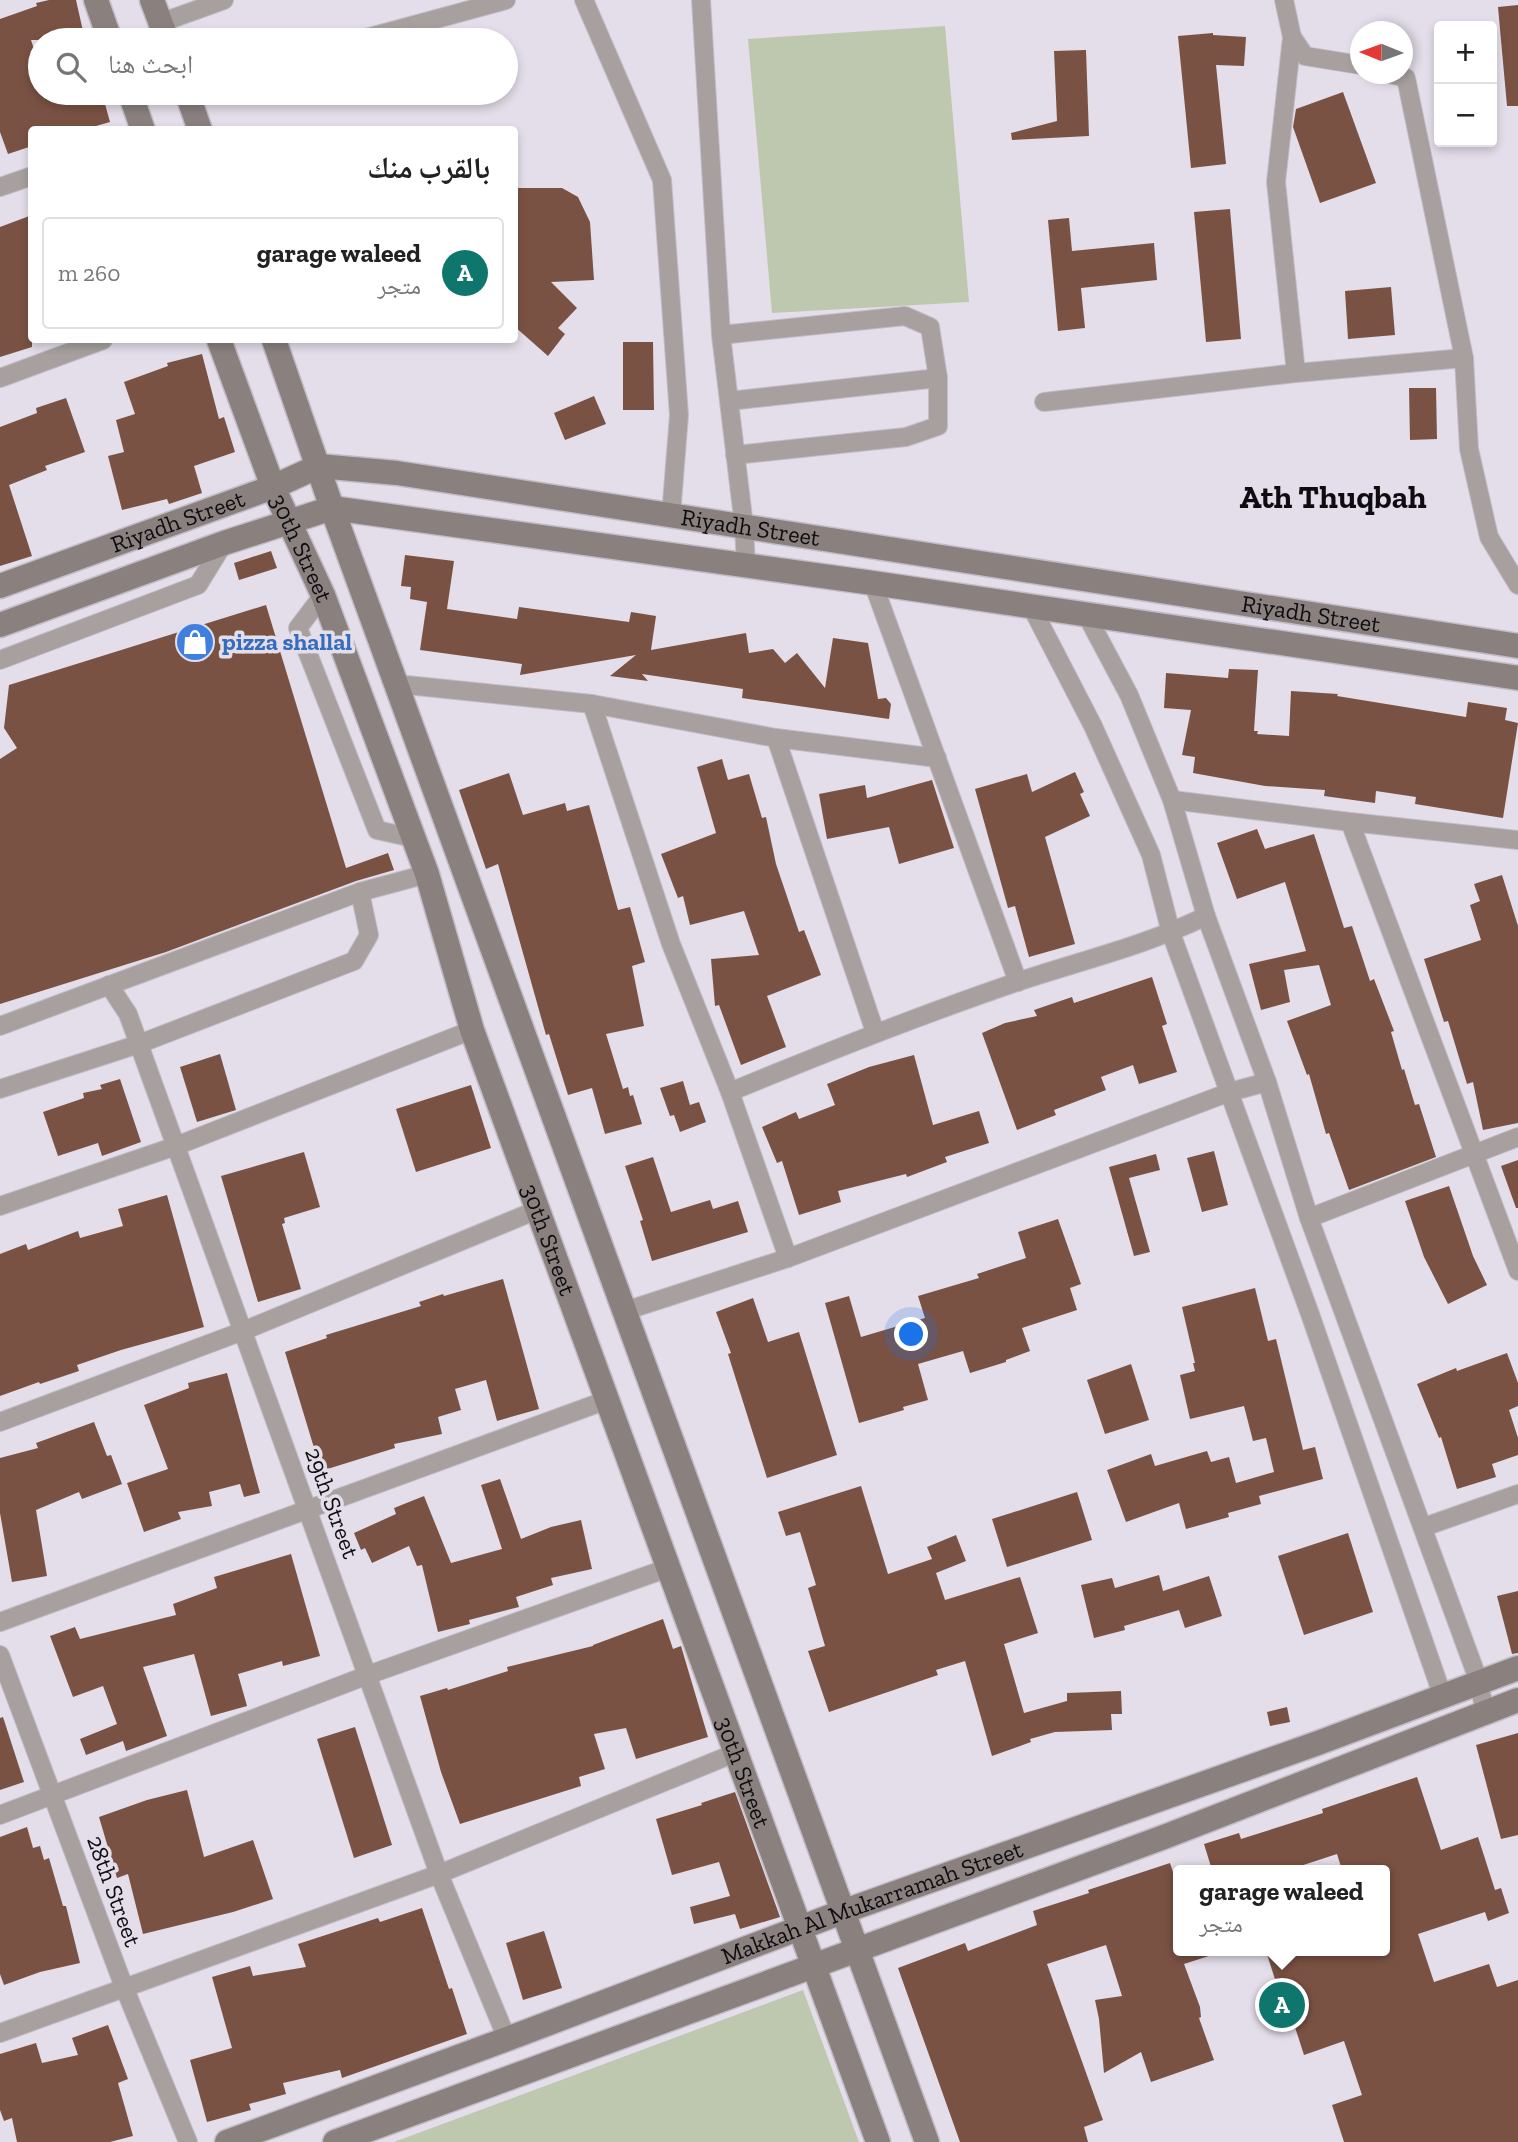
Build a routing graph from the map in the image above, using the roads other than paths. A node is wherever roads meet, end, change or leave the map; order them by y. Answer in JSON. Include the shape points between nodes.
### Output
{"nodes":[{"id":1,"x":96,"y":0,"type":"edge"},
{"id":2,"x":152,"y":0,"type":"edge"},
{"id":3,"x":224,"y":0,"type":"edge"},
{"id":4,"x":506,"y":0,"type":"edge"},
{"id":5,"x":584,"y":0,"type":"edge"},
{"id":6,"x":701,"y":0,"type":"edge"},
{"id":7,"x":1284,"y":0,"type":"edge"},
{"id":8,"x":106,"y":28,"type":"edge"},
{"id":9,"x":162,"y":28,"type":"edge"},
{"id":10,"x":171,"y":28,"type":"edge"},
{"id":11,"x":403,"y":28,"type":"edge"},
{"id":12,"x":1292,"y":37,"type":"junction"},
{"id":13,"x":1350,"y":63,"type":"edge"},
{"id":14,"x":1407,"y":84,"type":"edge"},
{"id":15,"x":134,"y":105,"type":"edge"},
{"id":16,"x":191,"y":105,"type":"edge"},
{"id":17,"x":142,"y":126,"type":"edge"},
{"id":18,"x":199,"y":126,"type":"edge"},
{"id":19,"x":28,"y":177,"type":"edge"},
{"id":20,"x":0,"y":187,"type":"edge"},
{"id":21,"x":721,"y":335,"type":"junction"},
{"id":22,"x":95,"y":343,"type":"edge"},
{"id":23,"x":220,"y":343,"type":"edge"},
{"id":24,"x":275,"y":343,"type":"edge"},
{"id":25,"x":1464,"y":358,"type":"junction"},
{"id":26,"x":1296,"y":373,"type":"junction"},
{"id":27,"x":0,"y":378,"type":"edge"},
{"id":28,"x":938,"y":378,"type":"junction"},
{"id":29,"x":729,"y":401,"type":"junction"},
{"id":30,"x":1044,"y":402,"type":"dead end"},
{"id":31,"x":735,"y":456,"type":"junction"},
{"id":32,"x":319,"y":467,"type":"junction"},
{"id":33,"x":273,"y":487,"type":"junction"},
{"id":34,"x":332,"y":509,"type":"junction"},
{"id":35,"x":671,"y":515,"type":"junction"},
{"id":36,"x":288,"y":521,"type":"junction"},
{"id":37,"x":744,"y":526,"type":"junction"},
{"id":38,"x":224,"y":542,"type":"junction"},
{"id":39,"x":746,"y":566,"type":"junction"},
{"id":40,"x":873,"y":583,"type":"junction"},
{"id":41,"x":1518,"y":585,"type":"edge"},
{"id":42,"x":0,"y":586,"type":"edge"},
{"id":43,"x":323,"y":595,"type":"junction"},
{"id":44,"x":1032,"y":608,"type":"junction"},
{"id":45,"x":1087,"y":615,"type":"junction"},
{"id":46,"x":0,"y":625,"type":"edge"},
{"id":47,"x":1518,"y":646,"type":"edge"},
{"id":48,"x":0,"y":660,"type":"edge"},
{"id":49,"x":1518,"y":678,"type":"edge"},
{"id":50,"x":397,"y":684,"type":"junction"},
{"id":51,"x":592,"y":704,"type":"junction"},
{"id":52,"x":776,"y":738,"type":"junction"},
{"id":53,"x":937,"y":758,"type":"junction"},
{"id":54,"x":1172,"y":800,"type":"junction"},
{"id":55,"x":1350,"y":822,"type":"junction"},
{"id":56,"x":412,"y":838,"type":"junction"},
{"id":57,"x":1518,"y":840,"type":"edge"},
{"id":58,"x":427,"y":874,"type":"junction"},
{"id":59,"x":360,"y":892,"type":"junction"},
{"id":60,"x":1206,"y":915,"type":"junction"},
{"id":61,"x":1171,"y":933,"type":"junction"},
{"id":62,"x":1017,"y":982,"type":"junction"},
{"id":63,"x":109,"y":985,"type":"junction"},
{"id":64,"x":0,"y":1026,"type":"edge"},
{"id":65,"x":471,"y":1030,"type":"junction"},
{"id":66,"x":875,"y":1032,"type":"junction"},
{"id":67,"x":139,"y":1044,"type":"junction"},
{"id":68,"x":1267,"y":1082,"type":"junction"},
{"id":69,"x":0,"y":1089,"type":"edge"},
{"id":70,"x":730,"y":1092,"type":"junction"},
{"id":71,"x":1230,"y":1092,"type":"junction"},
{"id":72,"x":1518,"y":1137,"type":"edge"},
{"id":73,"x":176,"y":1146,"type":"junction"},
{"id":74,"x":1475,"y":1154,"type":"junction"},
{"id":75,"x":0,"y":1206,"type":"edge"},
{"id":76,"x":537,"y":1210,"type":"junction"},
{"id":77,"x":1309,"y":1217,"type":"junction"},
{"id":78,"x":788,"y":1258,"type":"junction"},
{"id":79,"x":1518,"y":1270,"type":"edge"},
{"id":80,"x":625,"y":1311,"type":"junction"},
{"id":81,"x":243,"y":1331,"type":"junction"},
{"id":82,"x":607,"y":1400,"type":"junction"},
{"id":83,"x":0,"y":1422,"type":"edge"},
{"id":84,"x":1518,"y":1494,"type":"edge"},
{"id":85,"x":308,"y":1510,"type":"junction"},
{"id":86,"x":1424,"y":1527,"type":"junction"},
{"id":87,"x":668,"y":1568,"type":"junction"},
{"id":88,"x":0,"y":1622,"type":"edge"},
{"id":89,"x":0,"y":1655,"type":"edge"},
{"id":90,"x":1518,"y":1668,"type":"edge"},
{"id":91,"x":368,"y":1675,"type":"junction"},
{"id":92,"x":1479,"y":1682,"type":"junction"},
{"id":93,"x":1443,"y":1697,"type":"junction"},
{"id":94,"x":1518,"y":1700,"type":"edge"},
{"id":95,"x":1485,"y":1713,"type":"junction"},
{"id":96,"x":735,"y":1753,"type":"junction"},
{"id":97,"x":52,"y":1795,"type":"junction"},
{"id":98,"x":0,"y":1815,"type":"edge"},
{"id":99,"x":439,"y":1874,"type":"junction"},
{"id":100,"x":842,"y":1912,"type":"junction"},
{"id":101,"x":801,"y":1928,"type":"junction"},
{"id":102,"x":856,"y":1951,"type":"junction"},
{"id":103,"x":815,"y":1966,"type":"junction"},
{"id":104,"x":124,"y":1987,"type":"junction"},
{"id":105,"x":0,"y":2033,"type":"edge"},
{"id":106,"x":507,"y":2039,"type":"junction"},
{"id":107,"x":188,"y":2142,"type":"edge"},
{"id":108,"x":227,"y":2142,"type":"edge"},
{"id":109,"x":335,"y":2142,"type":"edge"},
{"id":110,"x":878,"y":2142,"type":"edge"},
{"id":111,"x":927,"y":2142,"type":"edge"}],
"edges":[{"from":1,"to":8,"type":"main road"},
{"from":2,"to":9,"type":"main road"},
{"from":3,"to":10,"type":"street"},
{"from":4,"to":11,"type":"street"},
{"from":5,"to":35,"type":"street","via":[[662,180],[679,415]]},
{"from":6,"to":21,"type":"street"},
{"from":7,"to":12,"type":"street"},
{"from":12,"to":13,"type":"street","via":[[1305,56]]},
{"from":12,"to":26,"type":"street","via":[[1276,182]]},
{"from":14,"to":25,"type":"street"},
{"from":15,"to":17,"type":"main road"},
{"from":16,"to":18,"type":"main road"},
{"from":19,"to":20,"type":"street"},
{"from":21,"to":28,"type":"street","via":[[905,316],[930,327]]},
{"from":21,"to":29,"type":"street"},
{"from":22,"to":27,"type":"street"},
{"from":23,"to":33,"type":"main road","name":"30th Street"},
{"from":24,"to":32,"type":"main road","name":"30th Street"},
{"from":25,"to":26,"type":"street"},
{"from":25,"to":41,"type":"street","via":[[1469,449],[1489,537]]},
{"from":26,"to":30,"type":"street"},
{"from":28,"to":29,"type":"street"},
{"from":28,"to":31,"type":"street","via":[[938,426],[906,437]]},
{"from":29,"to":31,"type":"street"},
{"from":31,"to":37,"type":"street"},
{"from":32,"to":33,"type":"main road","name":"Riyadh Street"},
{"from":32,"to":34,"type":"main road","name":"30th Street"},
{"from":32,"to":35,"type":"main road","name":"Riyadh Street","via":[[397,473]]},
{"from":33,"to":36,"type":"main road","name":"30th Street"},
{"from":33,"to":42,"type":"main road","name":"Riyadh Street"},
{"from":34,"to":36,"type":"main road","name":"Riyadh Street"},
{"from":34,"to":39,"type":"main road","name":"Riyadh Street"},
{"from":34,"to":50,"type":"main road","name":"30th Street"},
{"from":35,"to":37,"type":"main road","name":"Riyadh Street"},
{"from":36,"to":38,"type":"main road","name":"Riyadh Street"},
{"from":36,"to":43,"type":"main road","name":"30th Street"},
{"from":37,"to":39,"type":"street"},
{"from":37,"to":47,"type":"main road","name":"Riyadh Street"},
{"from":38,"to":46,"type":"main road","name":"Riyadh Street"},
{"from":38,"to":48,"type":"street","via":[[198,585]]},
{"from":39,"to":40,"type":"main road","name":"Riyadh Street"},
{"from":40,"to":44,"type":"main road","name":"Riyadh Street"},
{"from":40,"to":53,"type":"street"},
{"from":43,"to":56,"type":"main road","name":"30th Street"},
{"from":43,"to":56,"type":"street","via":[[298,628],[377,830]]},
{"from":44,"to":45,"type":"main road","name":"Riyadh Street"},
{"from":44,"to":61,"type":"street","via":[[1093,726],[1151,855]]},
{"from":45,"to":49,"type":"main road","name":"Riyadh Street"},
{"from":45,"to":54,"type":"street","via":[[1129,695]]},
{"from":50,"to":51,"type":"street"},
{"from":50,"to":80,"type":"main road","name":"30th Street"},
{"from":51,"to":52,"type":"street"},
{"from":51,"to":70,"type":"street","via":[[671,944]]},
{"from":52,"to":53,"type":"street"},
{"from":52,"to":66,"type":"street"},
{"from":53,"to":62,"type":"street"},
{"from":54,"to":55,"type":"street"},
{"from":54,"to":60,"type":"street"},
{"from":55,"to":57,"type":"street"},
{"from":55,"to":74,"type":"street"},
{"from":56,"to":58,"type":"main road","name":"30th Street"},
{"from":58,"to":59,"type":"street"},
{"from":58,"to":65,"type":"main road","name":"30th Street"},
{"from":59,"to":63,"type":"street"},
{"from":59,"to":67,"type":"street","via":[[369,935],[354,961]]},
{"from":60,"to":61,"type":"street"},
{"from":60,"to":68,"type":"street"},
{"from":61,"to":62,"type":"street"},
{"from":61,"to":71,"type":"street"},
{"from":62,"to":66,"type":"street"},
{"from":63,"to":64,"type":"street"},
{"from":63,"to":67,"type":"street","name":"29th Street","via":[[128,1014]]},
{"from":65,"to":73,"type":"street"},
{"from":65,"to":76,"type":"main road","name":"30th Street"},
{"from":66,"to":70,"type":"street"},
{"from":67,"to":69,"type":"street"},
{"from":67,"to":73,"type":"street","name":"29th Street"},
{"from":68,"to":71,"type":"street"},
{"from":68,"to":77,"type":"street"},
{"from":70,"to":78,"type":"street"},
{"from":71,"to":78,"type":"street"},
{"from":71,"to":93,"type":"street"},
{"from":72,"to":74,"type":"street"},
{"from":73,"to":75,"type":"street"},
{"from":73,"to":81,"type":"street","name":"29th Street"},
{"from":74,"to":77,"type":"street"},
{"from":74,"to":79,"type":"street"},
{"from":76,"to":81,"type":"street"},
{"from":76,"to":82,"type":"main road","name":"30th Street"},
{"from":77,"to":86,"type":"street"},
{"from":78,"to":80,"type":"street"},
{"from":80,"to":100,"type":"main road","name":"30th Street"},
{"from":81,"to":83,"type":"street"},
{"from":81,"to":85,"type":"street","name":"29th Street"},
{"from":82,"to":85,"type":"street"},
{"from":82,"to":87,"type":"main road","name":"30th Street"},
{"from":84,"to":86,"type":"street"},
{"from":85,"to":88,"type":"street"},
{"from":85,"to":91,"type":"street","name":"29th Street"},
{"from":86,"to":92,"type":"street"},
{"from":87,"to":91,"type":"street"},
{"from":87,"to":96,"type":"main road","name":"30th Street"},
{"from":89,"to":97,"type":"street","name":"28th Street"},
{"from":90,"to":92,"type":"main road","name":"Makkah Al Mukarramah Street"},
{"from":91,"to":97,"type":"street"},
{"from":91,"to":99,"type":"street","name":"29th Street"},
{"from":92,"to":93,"type":"main road","name":"Makkah Al Mukarramah Street"},
{"from":92,"to":95,"type":"street"},
{"from":93,"to":100,"type":"main road","name":"Makkah Al Mukarramah Street"},
{"from":94,"to":95,"type":"main road","name":"Makkah Al Mukarramah Street"},
{"from":95,"to":102,"type":"main road","name":"Makkah Al Mukarramah Street"},
{"from":96,"to":99,"type":"street"},
{"from":96,"to":101,"type":"main road","name":"30th Street"},
{"from":97,"to":98,"type":"street"},
{"from":97,"to":104,"type":"street","name":"28th Street"},
{"from":99,"to":104,"type":"street"},
{"from":99,"to":106,"type":"street","name":"29th Street"},
{"from":100,"to":101,"type":"main road","name":"Makkah Al Mukarramah Street"},
{"from":100,"to":102,"type":"main road","name":"30th Street"},
{"from":101,"to":103,"type":"main road","name":"30th Street"},
{"from":101,"to":106,"type":"main road","name":"Makkah Al Mukarramah Street"},
{"from":102,"to":103,"type":"main road","name":"Makkah Al Mukarramah Street"},
{"from":102,"to":111,"type":"main road","name":"30th Street"},
{"from":103,"to":109,"type":"main road","name":"Makkah Al Mukarramah Street"},
{"from":103,"to":110,"type":"main road","name":"30th Street"},
{"from":104,"to":105,"type":"street"},
{"from":104,"to":107,"type":"street","name":"28th Street"},
{"from":106,"to":108,"type":"main road","name":"Makkah Al Mukarramah Street"}]}
